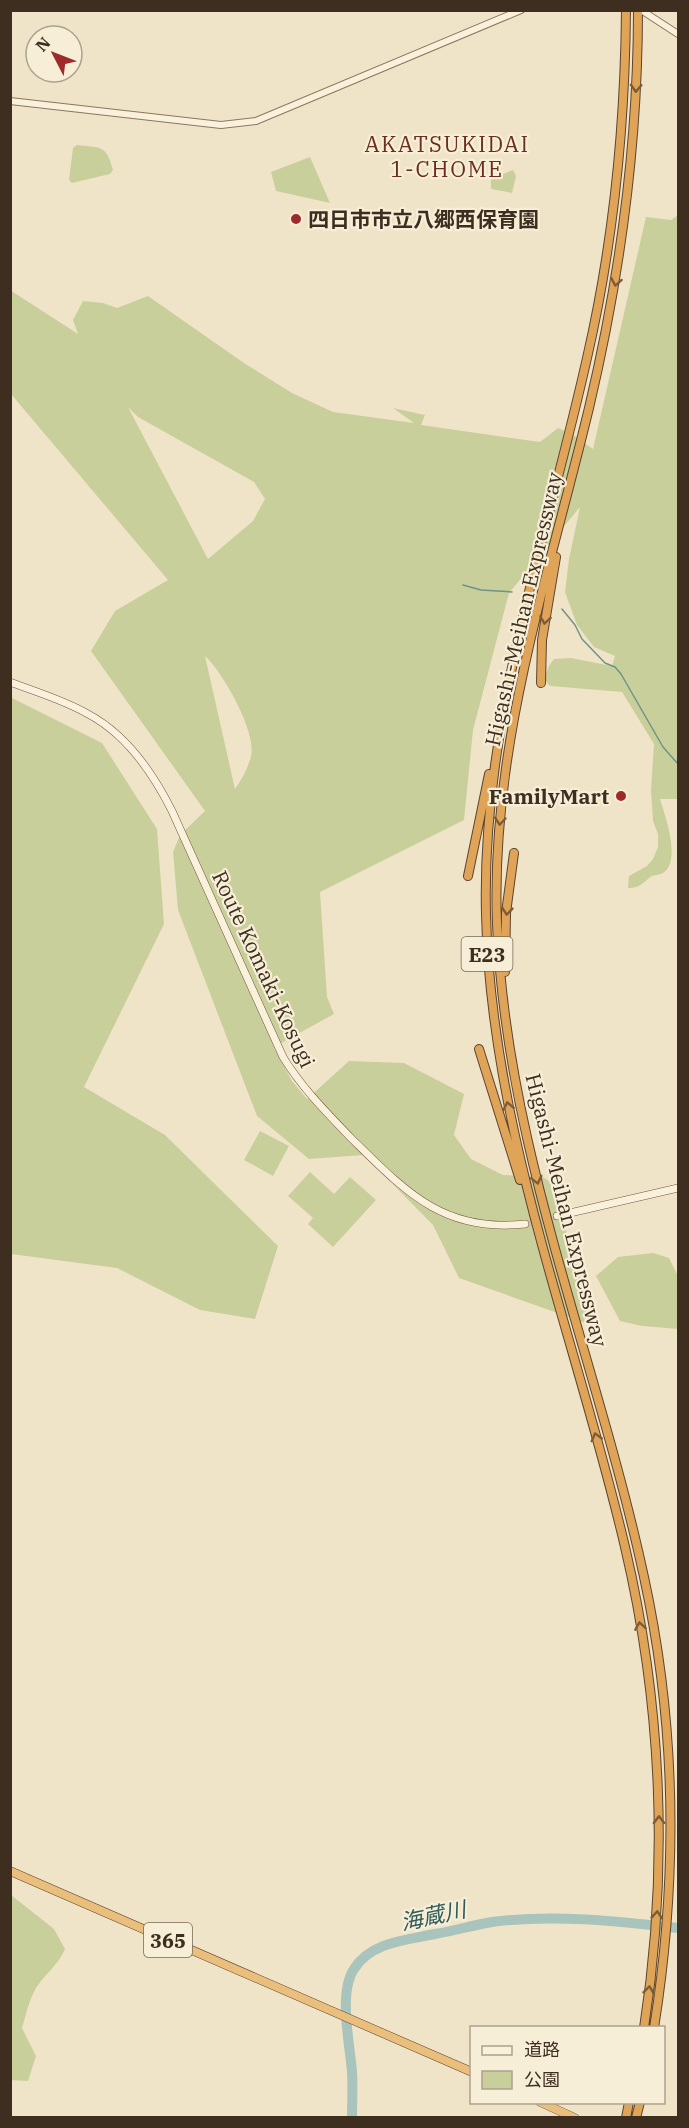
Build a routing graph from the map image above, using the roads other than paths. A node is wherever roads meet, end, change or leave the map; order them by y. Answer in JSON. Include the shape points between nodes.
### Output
{"nodes":[{"id":1,"x":521,"y":10,"type":"edge"},
{"id":2,"x":626,"y":10,"type":"edge"},
{"id":3,"x":639,"y":10,"type":"edge"},
{"id":4,"x":678,"y":34,"type":"edge"},
{"id":5,"x":10,"y":101,"type":"edge"},
{"id":6,"x":565,"y":500,"type":"junction"},
{"id":7,"x":10,"y":682,"type":"edge"},
{"id":8,"x":541,"y":683,"type":"dead end"},
{"id":9,"x":508,"y":690,"type":"junction"},
{"id":10,"x":514,"y":853,"type":"dead end"},
{"id":11,"x":468,"y":876,"type":"dead end"},
{"id":12,"x":507,"y":1033,"type":"junction"},
{"id":13,"x":479,"y":1049,"type":"dead end"},
{"id":14,"x":678,"y":1188,"type":"edge"},
{"id":15,"x":557,"y":1216,"type":"tunnel mouth"},
{"id":16,"x":525,"y":1224,"type":"tunnel mouth"},
{"id":17,"x":544,"y":1251,"type":"junction"},
{"id":18,"x":10,"y":1872,"type":"edge"},
{"id":19,"x":644,"y":2026,"type":"edge"},
{"id":20,"x":654,"y":2026,"type":"edge"},
{"id":21,"x":470,"y":2072,"type":"edge"},
{"id":22,"x":542,"y":2104,"type":"edge"},
{"id":23,"x":575,"y":2118,"type":"edge"}],
"edges":[{"from":1,"to":5,"type":"street","via":[[256,121],[221,125]]},
{"from":2,"to":9,"type":"highway","name":"Higashi-Meihan Expressway","number":"E23","via":[[615,192],[598,309]]},
{"from":3,"to":4,"type":"street"},
{"from":3,"to":6,"type":"highway","name":"Higashi-Meihan Expressway","number":"E23","one_way":true,"via":[[634,131],[621,247],[608,323]]},
{"from":6,"to":8,"type":"highway","one_way":true,"via":[[542,640]]},
{"from":6,"to":12,"type":"highway","name":"Higashi-Meihan Expressway","number":"E23","one_way":true,"via":[[519,693],[501,806],[497,919]]},
{"from":7,"to":16,"type":"main road","name":"Route Komaki-Kosugi","via":[[82,711],[108,726],[150,774],[172,811],[283,1057],[319,1106],[419,1201],[468,1222],[492,1226]]},
{"from":9,"to":11,"type":"highway"},
{"from":17,"to":9,"type":"highway","name":"Higashi-Meihan Expressway","number":"E23","one_way":true,"via":[[509,1109],[487,957],[487,840]]},
{"from":10,"to":12,"type":"highway","one_way":true,"via":[[505,934]]},
{"from":12,"to":20,"type":"highway","name":"Higashi-Meihan Expressway","number":"E23","one_way":true,"via":[[536,1174],[618,1469],[654,1627],[666,1728],[670,1879]]},
{"from":13,"to":17,"type":"highway"},
{"from":14,"to":15,"type":"main road"},
{"from":19,"to":17,"type":"highway","name":"Higashi-Meihan Expressway","number":"E23","one_way":true,"via":[[659,1879],[659,1786],[647,1668],[633,1582]]},
{"from":18,"to":21,"type":"highway","number":"365"},
{"from":22,"to":23,"type":"highway"}]}
